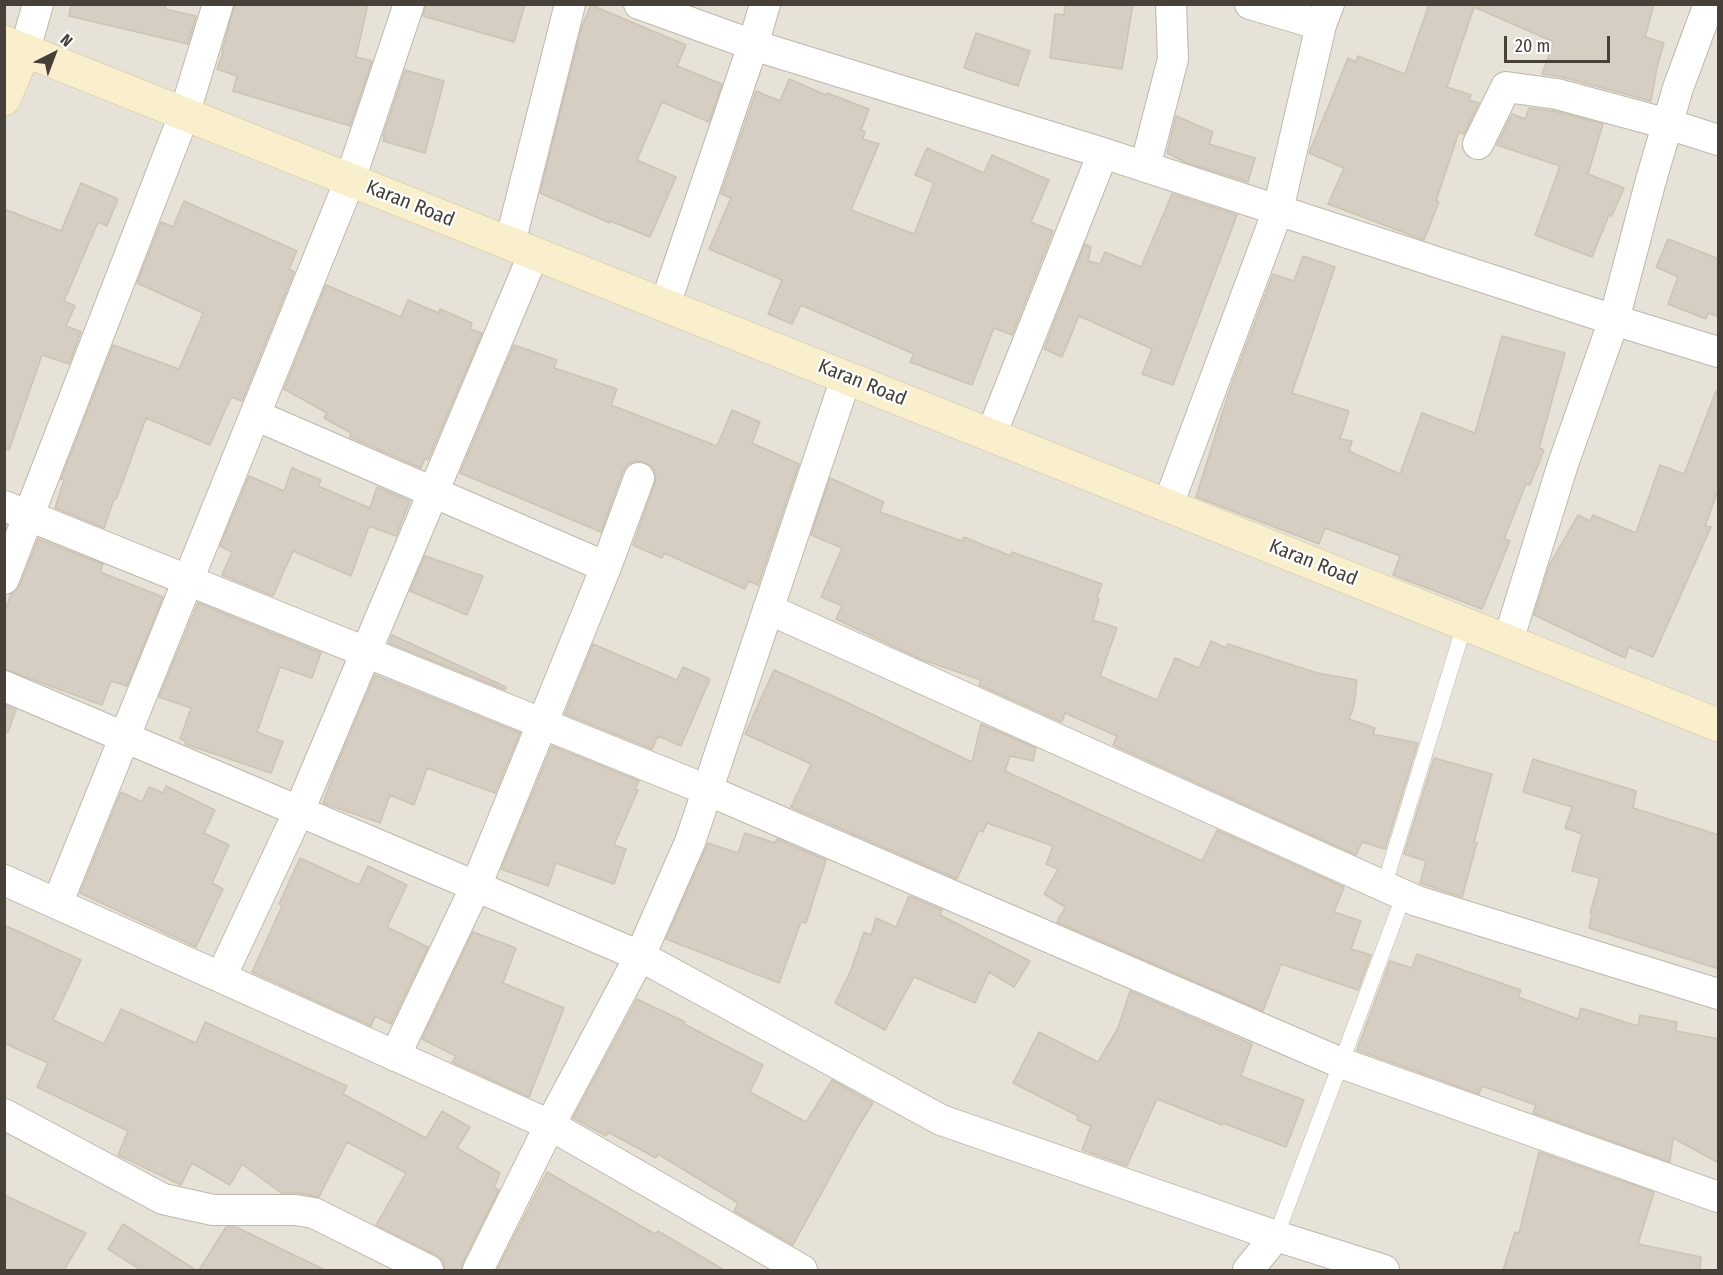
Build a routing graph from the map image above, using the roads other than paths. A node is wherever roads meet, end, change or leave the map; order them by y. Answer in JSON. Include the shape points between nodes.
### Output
{"nodes":[{"id":1,"x":38,"y":4,"type":"edge"},
{"id":2,"x":218,"y":4,"type":"edge"},
{"id":3,"x":409,"y":4,"type":"edge"},
{"id":4,"x":570,"y":4,"type":"edge"},
{"id":5,"x":639,"y":4,"type":"edge"},
{"id":6,"x":765,"y":4,"type":"edge"},
{"id":7,"x":1171,"y":4,"type":"edge"},
{"id":8,"x":1250,"y":4,"type":"edge"},
{"id":9,"x":1708,"y":4,"type":"edge"},
{"id":10,"x":1325,"y":15,"type":"edge"},
{"id":11,"x":753,"y":45,"type":"junction"},
{"id":12,"x":15,"y":46,"type":"edge"},
{"id":13,"x":4,"y":99,"type":"edge"},
{"id":14,"x":184,"y":115,"type":"junction"},
{"id":15,"x":1668,"y":124,"type":"junction"},
{"id":16,"x":1719,"y":140,"type":"edge"},
{"id":17,"x":1478,"y":144,"type":"dead end"},
{"id":18,"x":1103,"y":153,"type":"junction"},
{"id":19,"x":1145,"y":167,"type":"junction"},
{"id":20,"x":350,"y":180,"type":"junction"},
{"id":21,"x":1278,"y":210,"type":"junction"},
{"id":22,"x":522,"y":248,"type":"junction"},
{"id":23,"x":664,"y":305,"type":"junction"},
{"id":24,"x":1614,"y":320,"type":"junction"},
{"id":25,"x":1719,"y":352,"type":"edge"},
{"id":26,"x":846,"y":378,"type":"junction"},
{"id":27,"x":255,"y":415,"type":"junction"},
{"id":28,"x":991,"y":435,"type":"junction"},
{"id":29,"x":639,"y":478,"type":"dead end"},
{"id":30,"x":433,"y":492,"type":"junction"},
{"id":31,"x":1168,"y":505,"type":"junction"},
{"id":32,"x":17,"y":511,"type":"edge"},
{"id":33,"x":606,"y":567,"type":"junction"},
{"id":34,"x":4,"y":579,"type":"edge"},
{"id":35,"x":188,"y":580,"type":"junction"},
{"id":36,"x":768,"y":609,"type":"junction"},
{"id":37,"x":1465,"y":623,"type":"junction"},
{"id":38,"x":1508,"y":641,"type":"junction"},
{"id":39,"x":366,"y":652,"type":"junction"},
{"id":40,"x":4,"y":686,"type":"edge"},
{"id":41,"x":542,"y":723,"type":"junction"},
{"id":42,"x":1719,"y":725,"type":"edge"},
{"id":43,"x":125,"y":737,"type":"junction"},
{"id":44,"x":707,"y":790,"type":"junction"},
{"id":45,"x":299,"y":811,"type":"junction"},
{"id":46,"x":4,"y":880,"type":"edge"},
{"id":47,"x":476,"y":886,"type":"junction"},
{"id":48,"x":1394,"y":891,"type":"junction"},
{"id":49,"x":57,"y":904,"type":"junction"},
{"id":50,"x":640,"y":956,"type":"junction"},
{"id":51,"x":221,"y":977,"type":"junction"},
{"id":52,"x":1719,"y":994,"type":"edge"},
{"id":53,"x":395,"y":1056,"type":"junction"},
{"id":54,"x":1341,"y":1064,"type":"junction"},
{"id":55,"x":4,"y":1114,"type":"edge"},
{"id":56,"x":550,"y":1125,"type":"junction"},
{"id":57,"x":1719,"y":1197,"type":"edge"},
{"id":58,"x":1276,"y":1236,"type":"junction"},
{"id":59,"x":428,"y":1270,"type":"edge"},
{"id":60,"x":478,"y":1270,"type":"edge"},
{"id":61,"x":802,"y":1270,"type":"edge"},
{"id":62,"x":1248,"y":1270,"type":"edge"},
{"id":63,"x":1384,"y":1270,"type":"edge"}],
"edges":[{"from":1,"to":12,"type":"street"},
{"from":2,"to":14,"type":"street"},
{"from":3,"to":20,"type":"street"},
{"from":4,"to":22,"type":"street"},
{"from":5,"to":11,"type":"street"},
{"from":6,"to":11,"type":"street"},
{"from":7,"to":19,"type":"street","via":[[1173,59]]},
{"from":8,"to":10,"type":"street"},
{"from":9,"to":15,"type":"street"},
{"from":10,"to":21,"type":"street"},
{"from":11,"to":18,"type":"street"},
{"from":11,"to":23,"type":"street"},
{"from":12,"to":13,"type":"street"},
{"from":12,"to":14,"type":"street","name":"Karan Road"},
{"from":14,"to":20,"type":"street","name":"Karan Road"},
{"from":14,"to":32,"type":"street"},
{"from":15,"to":16,"type":"street"},
{"from":15,"to":17,"type":"street","via":[[1557,94],[1506,87]]},
{"from":15,"to":24,"type":"street"},
{"from":18,"to":19,"type":"street"},
{"from":18,"to":28,"type":"street"},
{"from":19,"to":21,"type":"street"},
{"from":20,"to":22,"type":"street","name":"Karan Road"},
{"from":20,"to":27,"type":"street"},
{"from":21,"to":24,"type":"street"},
{"from":21,"to":31,"type":"street"},
{"from":22,"to":23,"type":"street","name":"Karan Road"},
{"from":22,"to":30,"type":"street"},
{"from":23,"to":26,"type":"street","name":"Karan Road"},
{"from":24,"to":25,"type":"street"},
{"from":24,"to":38,"type":"street","via":[[1563,464]]},
{"from":26,"to":28,"type":"street","name":"Karan Road"},
{"from":26,"to":36,"type":"street"},
{"from":27,"to":30,"type":"street"},
{"from":27,"to":35,"type":"street"},
{"from":28,"to":31,"type":"street","name":"Karan Road"},
{"from":29,"to":33,"type":"street"},
{"from":30,"to":33,"type":"street"},
{"from":30,"to":39,"type":"street"},
{"from":31,"to":37,"type":"street","name":"Karan Road"},
{"from":32,"to":34,"type":"street"},
{"from":32,"to":35,"type":"street"},
{"from":33,"to":41,"type":"street"},
{"from":35,"to":39,"type":"street"},
{"from":35,"to":43,"type":"street"},
{"from":36,"to":44,"type":"street"},
{"from":36,"to":48,"type":"street"},
{"from":37,"to":38,"type":"street","name":"Karan Road"},
{"from":37,"to":48,"type":"lane"},
{"from":38,"to":42,"type":"street","name":"Karan Road"},
{"from":39,"to":41,"type":"street"},
{"from":39,"to":45,"type":"street"},
{"from":40,"to":43,"type":"street"},
{"from":41,"to":44,"type":"street"},
{"from":41,"to":47,"type":"street"},
{"from":43,"to":45,"type":"street"},
{"from":43,"to":49,"type":"street"},
{"from":44,"to":50,"type":"street","via":[[690,842]]},
{"from":44,"to":54,"type":"street"},
{"from":45,"to":47,"type":"street"},
{"from":45,"to":51,"type":"street"},
{"from":46,"to":49,"type":"street"},
{"from":47,"to":50,"type":"street"},
{"from":47,"to":53,"type":"street"},
{"from":48,"to":52,"type":"street"},
{"from":48,"to":54,"type":"lane"},
{"from":49,"to":51,"type":"street"},
{"from":50,"to":56,"type":"street"},
{"from":50,"to":58,"type":"street","via":[[941,1120]]},
{"from":51,"to":53,"type":"street"},
{"from":53,"to":56,"type":"street"},
{"from":54,"to":57,"type":"street"},
{"from":54,"to":58,"type":"lane"},
{"from":55,"to":59,"type":"street","via":[[163,1199],[213,1210],[314,1213]]},
{"from":56,"to":60,"type":"street"},
{"from":56,"to":61,"type":"street"},
{"from":58,"to":62,"type":"street"},
{"from":58,"to":63,"type":"street"}]}
